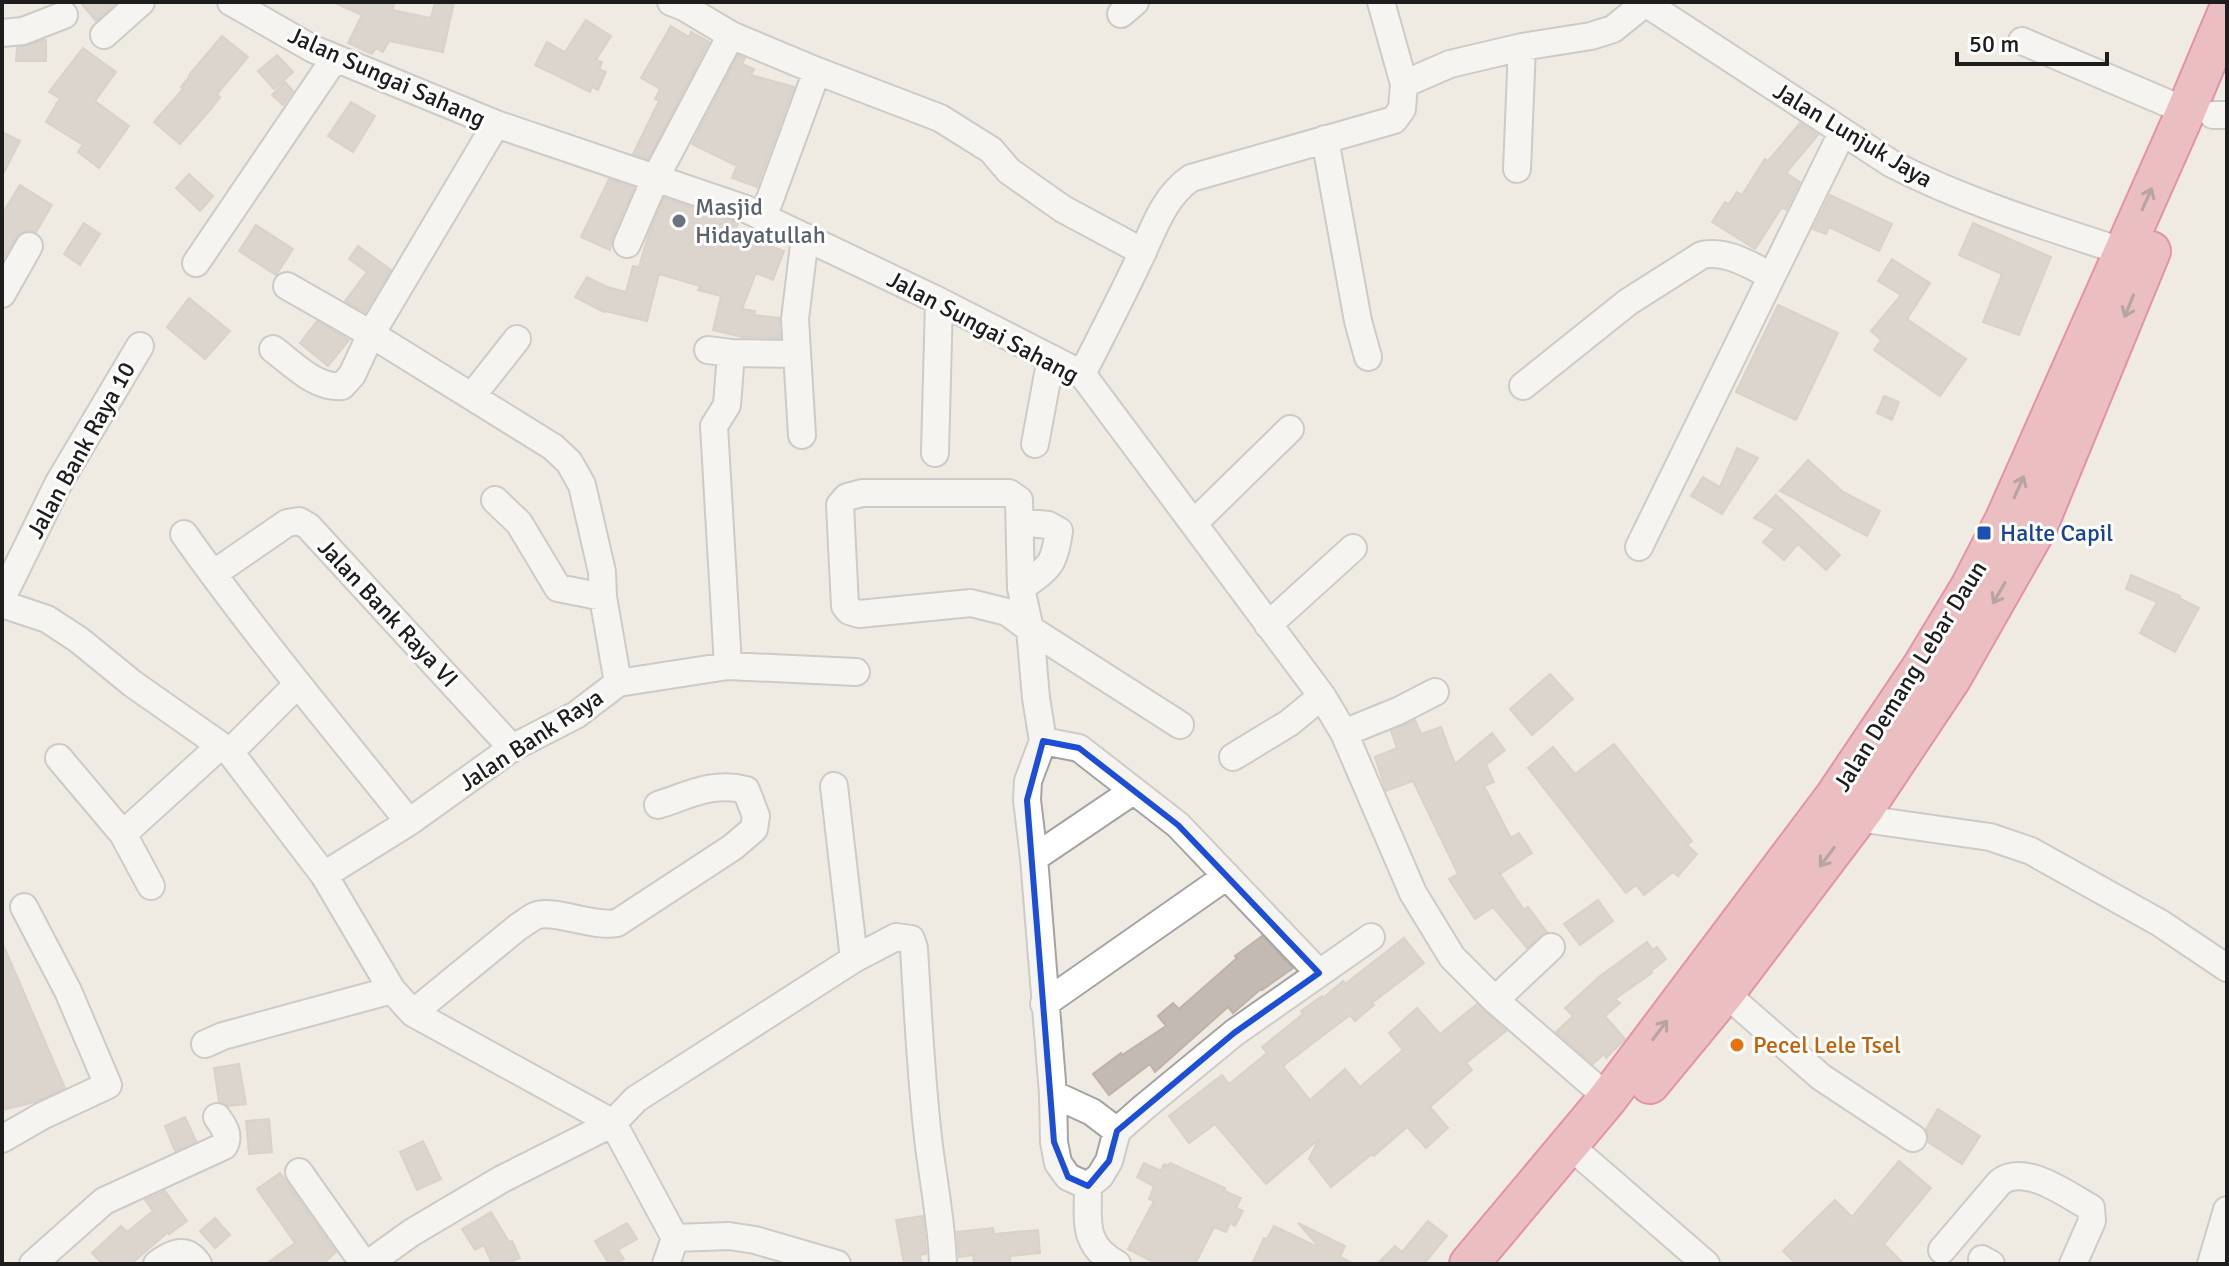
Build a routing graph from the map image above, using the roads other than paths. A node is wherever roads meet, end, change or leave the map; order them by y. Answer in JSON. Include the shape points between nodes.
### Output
{"nodes":[{"id":1,"x":141,"y":2,"type":"edge"},
{"id":2,"x":231,"y":2,"type":"edge"},
{"id":3,"x":1381,"y":2,"type":"edge"},
{"id":4,"x":1644,"y":3,"type":"edge"},
{"id":5,"x":680,"y":4,"type":"edge"},
{"id":6,"x":2227,"y":13,"type":"edge"},
{"id":7,"x":64,"y":15,"type":"dead end"},
{"id":8,"x":2,"y":33,"type":"edge"},
{"id":9,"x":104,"y":35,"type":"dead end"},
{"id":10,"x":731,"y":35,"type":"junction"},
{"id":11,"x":2022,"y":41,"type":"dead end"},
{"id":12,"x":1522,"y":47,"type":"junction"},
{"id":13,"x":335,"y":58,"type":"junction"},
{"id":14,"x":817,"y":71,"type":"junction"},
{"id":15,"x":2227,"y":80,"type":"edge"},
{"id":16,"x":1404,"y":84,"type":"junction"},
{"id":17,"x":2209,"y":114,"type":"edge"},
{"id":18,"x":496,"y":124,"type":"junction"},
{"id":19,"x":1842,"y":133,"type":"junction"},
{"id":20,"x":1325,"y":139,"type":"junction"},
{"id":21,"x":1517,"y":169,"type":"dead end"},
{"id":22,"x":656,"y":177,"type":"junction"},
{"id":23,"x":763,"y":218,"type":"junction"},
{"id":24,"x":805,"y":237,"type":"junction"},
{"id":25,"x":627,"y":244,"type":"dead end"},
{"id":26,"x":29,"y":246,"type":"dead end"},
{"id":27,"x":1143,"y":252,"type":"junction"},
{"id":28,"x":2124,"y":252,"type":"junction"},
{"id":29,"x":196,"y":263,"type":"dead end"},
{"id":30,"x":1772,"y":276,"type":"junction"},
{"id":31,"x":287,"y":286,"type":"dead end"},
{"id":32,"x":2,"y":294,"type":"edge"},
{"id":33,"x":939,"y":301,"type":"junction"},
{"id":34,"x":371,"y":334,"type":"junction"},
{"id":35,"x":517,"y":339,"type":"dead end"},
{"id":36,"x":140,"y":346,"type":"dead end"},
{"id":37,"x":273,"y":349,"type":"dead end"},
{"id":38,"x":796,"y":354,"type":"junction"},
{"id":39,"x":1368,"y":357,"type":"dead end"},
{"id":40,"x":1051,"y":358,"type":"junction"},
{"id":41,"x":2091,"y":361,"type":"junction"},
{"id":42,"x":1082,"y":374,"type":"junction"},
{"id":43,"x":1523,"y":386,"type":"dead end"},
{"id":44,"x":472,"y":396,"type":"junction"},
{"id":45,"x":1290,"y":429,"type":"dead end"},
{"id":46,"x":802,"y":435,"type":"dead end"},
{"id":47,"x":1035,"y":444,"type":"dead end"},
{"id":48,"x":935,"y":453,"type":"dead end"},
{"id":49,"x":495,"y":500,"type":"dead end"},
{"id":50,"x":1021,"y":522,"type":"junction"},
{"id":51,"x":1194,"y":523,"type":"junction"},
{"id":52,"x":184,"y":534,"type":"dead end"},
{"id":53,"x":1639,"y":547,"type":"dead end"},
{"id":54,"x":1353,"y":548,"type":"dead end"},
{"id":55,"x":213,"y":574,"type":"junction"},
{"id":56,"x":1021,"y":588,"type":"junction"},
{"id":57,"x":603,"y":597,"type":"junction"},
{"id":58,"x":2,"y":598,"type":"edge"},
{"id":59,"x":2,"y":604,"type":"edge"},
{"id":60,"x":1268,"y":625,"type":"junction"},
{"id":61,"x":1030,"y":629,"type":"junction"},
{"id":62,"x":728,"y":666,"type":"junction"},
{"id":63,"x":856,"y":672,"type":"dead end"},
{"id":64,"x":618,"y":683,"type":"junction"},
{"id":65,"x":298,"y":684,"type":"junction"},
{"id":66,"x":1435,"y":692,"type":"dead end"},
{"id":67,"x":1322,"y":696,"type":"junction"},
{"id":68,"x":1180,"y":725,"type":"dead end"},
{"id":69,"x":1344,"y":733,"type":"junction"},
{"id":70,"x":1043,"y":741,"type":"junction"},
{"id":71,"x":512,"y":748,"type":"junction"},
{"id":72,"x":225,"y":749,"type":"junction"},
{"id":73,"x":1233,"y":757,"type":"dead end"},
{"id":74,"x":59,"y":758,"type":"dead end"},
{"id":75,"x":834,"y":786,"type":"dead end"},
{"id":76,"x":1133,"y":791,"type":"junction"},
{"id":77,"x":658,"y":805,"type":"dead end"},
{"id":78,"x":1843,"y":811,"type":"junction"},
{"id":79,"x":409,"y":822,"type":"junction"},
{"id":80,"x":123,"y":834,"type":"junction"},
{"id":81,"x":1034,"y":858,"type":"junction"},
{"id":82,"x":324,"y":875,"type":"junction"},
{"id":83,"x":1227,"y":876,"type":"junction"},
{"id":84,"x":151,"y":886,"type":"dead end"},
{"id":85,"x":24,"y":907,"type":"dead end"},
{"id":86,"x":1371,"y":937,"type":"dead end"},
{"id":87,"x":1551,"y":947,"type":"dead end"},
{"id":88,"x":854,"y":959,"type":"junction"},
{"id":89,"x":2227,"y":968,"type":"edge"},
{"id":90,"x":1319,"y":973,"type":"junction"},
{"id":91,"x":392,"y":990,"type":"junction"},
{"id":92,"x":1725,"y":993,"type":"junction"},
{"id":93,"x":1495,"y":1000,"type":"junction"},
{"id":94,"x":1044,"y":1004,"type":"junction"},
{"id":95,"x":413,"y":1013,"type":"junction"},
{"id":96,"x":205,"y":1044,"type":"dead end"},
{"id":97,"x":1053,"y":1094,"type":"junction"},
{"id":98,"x":1608,"y":1098,"type":"junction"},
{"id":99,"x":217,"y":1117,"type":"dead end"},
{"id":100,"x":613,"y":1123,"type":"junction"},
{"id":101,"x":1117,"y":1131,"type":"junction"},
{"id":102,"x":1913,"y":1138,"type":"dead end"},
{"id":103,"x":2,"y":1139,"type":"edge"},
{"id":104,"x":1577,"y":1152,"type":"junction"},
{"id":105,"x":299,"y":1172,"type":"dead end"},
{"id":106,"x":1088,"y":1186,"type":"junction"},
{"id":107,"x":2227,"y":1210,"type":"edge"},
{"id":108,"x":675,"y":1238,"type":"junction"},
{"id":109,"x":1942,"y":1250,"type":"dead end"},
{"id":110,"x":33,"y":1264,"type":"edge"},
{"id":111,"x":157,"y":1264,"type":"edge"},
{"id":112,"x":198,"y":1264,"type":"edge"},
{"id":113,"x":366,"y":1264,"type":"edge"},
{"id":114,"x":666,"y":1264,"type":"edge"},
{"id":115,"x":837,"y":1264,"type":"edge"},
{"id":116,"x":943,"y":1264,"type":"edge"},
{"id":117,"x":1117,"y":1264,"type":"edge"},
{"id":118,"x":1469,"y":1264,"type":"edge"},
{"id":119,"x":1502,"y":1264,"type":"edge"},
{"id":120,"x":1706,"y":1264,"type":"edge"},
{"id":121,"x":2073,"y":1264,"type":"edge"},
{"id":122,"x":2211,"y":1264,"type":"edge"}],
"edges":[{"from":1,"to":9,"type":"street"},
{"from":2,"to":13,"type":"street","name":"Jalan Sungai Sahang"},
{"from":3,"to":16,"type":"street"},
{"from":4,"to":12,"type":"street","via":[[1613,29]]},
{"from":4,"to":19,"type":"street","name":"Jalan Lunjuk Jaya"},
{"from":5,"to":10,"type":"street"},
{"from":6,"to":17,"type":"highway","name":"Jalan Demang Lebar Daun"},
{"from":7,"to":8,"type":"street"},
{"from":10,"to":14,"type":"street"},
{"from":10,"to":22,"type":"street"},
{"from":11,"to":17,"type":"street"},
{"from":12,"to":16,"type":"street","via":[[1450,64]]},
{"from":12,"to":21,"type":"street"},
{"from":13,"to":18,"type":"street","name":"Jalan Sungai Sahang"},
{"from":13,"to":29,"type":"street"},
{"from":14,"to":23,"type":"street"},
{"from":14,"to":27,"type":"street","via":[[940,118],[991,150],[1009,171],[1063,209]]},
{"from":15,"to":17,"type":"highway","name":"Jalan Demang Lebar Daun"},
{"from":16,"to":20,"type":"street","via":[[1402,109],[1394,120]]},
{"from":28,"to":17,"type":"highway","name":"Jalan Demang Lebar Daun","one_way":true},
{"from":17,"to":41,"type":"highway","name":"Jalan Demang Lebar Daun","one_way":true,"via":[[2150,254]]},
{"from":18,"to":22,"type":"street","name":"Jalan Sungai Sahang"},
{"from":18,"to":34,"type":"street"},
{"from":19,"to":28,"type":"street","name":"Jalan Lunjuk Jaya","via":[[1929,183]]},
{"from":19,"to":30,"type":"street"},
{"from":20,"to":27,"type":"street","via":[[1191,178],[1157,219]]},
{"from":20,"to":39,"type":"street"},
{"from":22,"to":23,"type":"street","name":"Jalan Sungai Sahang"},
{"from":22,"to":25,"type":"street"},
{"from":23,"to":24,"type":"street","name":"Jalan Sungai Sahang"},
{"from":24,"to":33,"type":"street","name":"Jalan Sungai Sahang"},
{"from":24,"to":38,"type":"street"},
{"from":26,"to":32,"type":"street"},
{"from":27,"to":42,"type":"street"},
{"from":28,"to":41,"type":"highway","name":"Jalan Demang Lebar Daun"},
{"from":30,"to":43,"type":"street","via":[[1728,255],[1702,255],[1628,302]]},
{"from":30,"to":53,"type":"street"},
{"from":31,"to":34,"type":"street"},
{"from":33,"to":40,"type":"street","name":"Jalan Sungai Sahang"},
{"from":33,"to":48,"type":"street"},
{"from":34,"to":37,"type":"street","via":[[342,386],[322,384]]},
{"from":34,"to":44,"type":"street"},
{"from":35,"to":44,"type":"street"},
{"from":36,"to":58,"type":"street","name":"Jalan Bank Raya 10","via":[[58,484]]},
{"from":38,"to":46,"type":"street"},
{"from":38,"to":62,"type":"street","via":[[719,351],[727,405],[714,426]]},
{"from":40,"to":42,"type":"street","name":"Jalan Sungai Sahang"},
{"from":40,"to":47,"type":"street"},
{"from":41,"to":78,"type":"highway","name":"Jalan Demang Lebar Daun","via":[[2038,526],[1951,679]]},
{"from":42,"to":51,"type":"street","name":"Jalan Sungai Sahang"},
{"from":44,"to":57,"type":"street","via":[[569,462],[582,485]]},
{"from":45,"to":51,"type":"street"},
{"from":49,"to":57,"type":"street","via":[[519,523],[558,588]]},
{"from":50,"to":56,"type":"street"},
{"from":50,"to":56,"type":"street","via":[[1059,531],[1048,569]]},
{"from":50,"to":61,"type":"street","via":[[1019,500],[1009,493],[847,497],[840,505],[845,606],[859,614],[971,603],[1007,612]]},
{"from":51,"to":60,"type":"street","name":"Jalan Sungai Sahang"},
{"from":52,"to":55,"type":"street"},
{"from":54,"to":60,"type":"street"},
{"from":55,"to":65,"type":"street"},
{"from":55,"to":71,"type":"street","name":"Jalan Bank Raya VI","via":[[287,523],[308,526]]},
{"from":56,"to":61,"type":"street"},
{"from":57,"to":64,"type":"street"},
{"from":59,"to":72,"type":"street","via":[[47,619]]},
{"from":60,"to":67,"type":"street","name":"Jalan Sungai Sahang"},
{"from":61,"to":68,"type":"street"},
{"from":61,"to":70,"type":"street"},
{"from":62,"to":63,"type":"street","name":"Jalan Bank Raya"},
{"from":62,"to":64,"type":"street","name":"Jalan Bank Raya"},
{"from":64,"to":71,"type":"street","name":"Jalan Bank Raya","via":[[576,715]]},
{"from":65,"to":72,"type":"street"},
{"from":65,"to":79,"type":"street"},
{"from":66,"to":69,"type":"street"},
{"from":67,"to":69,"type":"street","name":"Jalan Sungai Sahang"},
{"from":67,"to":73,"type":"street"},
{"from":69,"to":93,"type":"street","name":"Jalan Sungai Sahang","via":[[1413,893],[1452,957]]},
{"from":70,"to":76,"type":"street","via":[[1079,748]]},
{"from":70,"to":81,"type":"street","via":[[1028,781]]},
{"from":71,"to":79,"type":"street","name":"Jalan Bank Raya"},
{"from":72,"to":80,"type":"street"},
{"from":72,"to":82,"type":"street"},
{"from":74,"to":80,"type":"street"},
{"from":75,"to":88,"type":"street"},
{"from":76,"to":81,"type":"street"},
{"from":76,"to":83,"type":"street","via":[[1178,825]]},
{"from":77,"to":95,"type":"street","via":[[715,786],[732,786],[746,790],[756,816],[754,829],[617,923],[536,915]]},
{"from":78,"to":89,"type":"street","via":[[1990,837],[2031,851],[2160,923]]},
{"from":78,"to":92,"type":"highway","name":"Jalan Demang Lebar Daun","one_way":true},
{"from":98,"to":78,"type":"highway","name":"Jalan Demang Lebar Daun","one_way":true},
{"from":79,"to":82,"type":"street","name":"Jalan Bank Raya"},
{"from":80,"to":84,"type":"street"},
{"from":81,"to":94,"type":"street"},
{"from":82,"to":91,"type":"street"},
{"from":83,"to":90,"type":"street"},
{"from":83,"to":94,"type":"street"},
{"from":85,"to":103,"type":"street","via":[[108,1085]]},
{"from":86,"to":90,"type":"street"},
{"from":87,"to":93,"type":"street"},
{"from":88,"to":100,"type":"street","via":[[636,1099]]},
{"from":88,"to":116,"type":"street","via":[[896,937],[911,939],[914,948]]},
{"from":90,"to":101,"type":"street","via":[[1234,1033]]},
{"from":91,"to":95,"type":"street"},
{"from":91,"to":96,"type":"street"},
{"from":92,"to":102,"type":"street","via":[[1821,1077]]},
{"from":92,"to":104,"type":"highway","name":"Jalan Demang Lebar Daun","via":[[1620,1120]]},
{"from":93,"to":98,"type":"street","name":"Jalan Sungai Sahang"},
{"from":94,"to":97,"type":"street"},
{"from":95,"to":100,"type":"street"},
{"from":97,"to":101,"type":"street"},
{"from":97,"to":106,"type":"street","via":[[1058,1163],[1068,1177]]},
{"from":98,"to":104,"type":"highway","name":"Jalan Demang Lebar Daun"},
{"from":99,"to":110,"type":"street","via":[[226,1131],[224,1146],[104,1201]]},
{"from":100,"to":108,"type":"street"},
{"from":100,"to":113,"type":"street","via":[[502,1179]]},
{"from":101,"to":106,"type":"street","via":[[1109,1161]]},
{"from":104,"to":118,"type":"highway","name":"Jalan Demang Lebar Daun"},
{"from":104,"to":119,"type":"highway","name":"Jalan Demang Lebar Daun"},
{"from":104,"to":120,"type":"street"},
{"from":105,"to":113,"type":"street"},
{"from":106,"to":117,"type":"street","via":[[1095,1247]]},
{"from":107,"to":122,"type":"street"},
{"from":108,"to":114,"type":"street"},
{"from":108,"to":115,"type":"street","via":[[755,1240]]},
{"from":109,"to":121,"type":"street","via":[[2000,1182],[2022,1174],[2091,1208],[2092,1221]]},
{"from":111,"to":112,"type":"street","via":[[181,1252]]}]}
